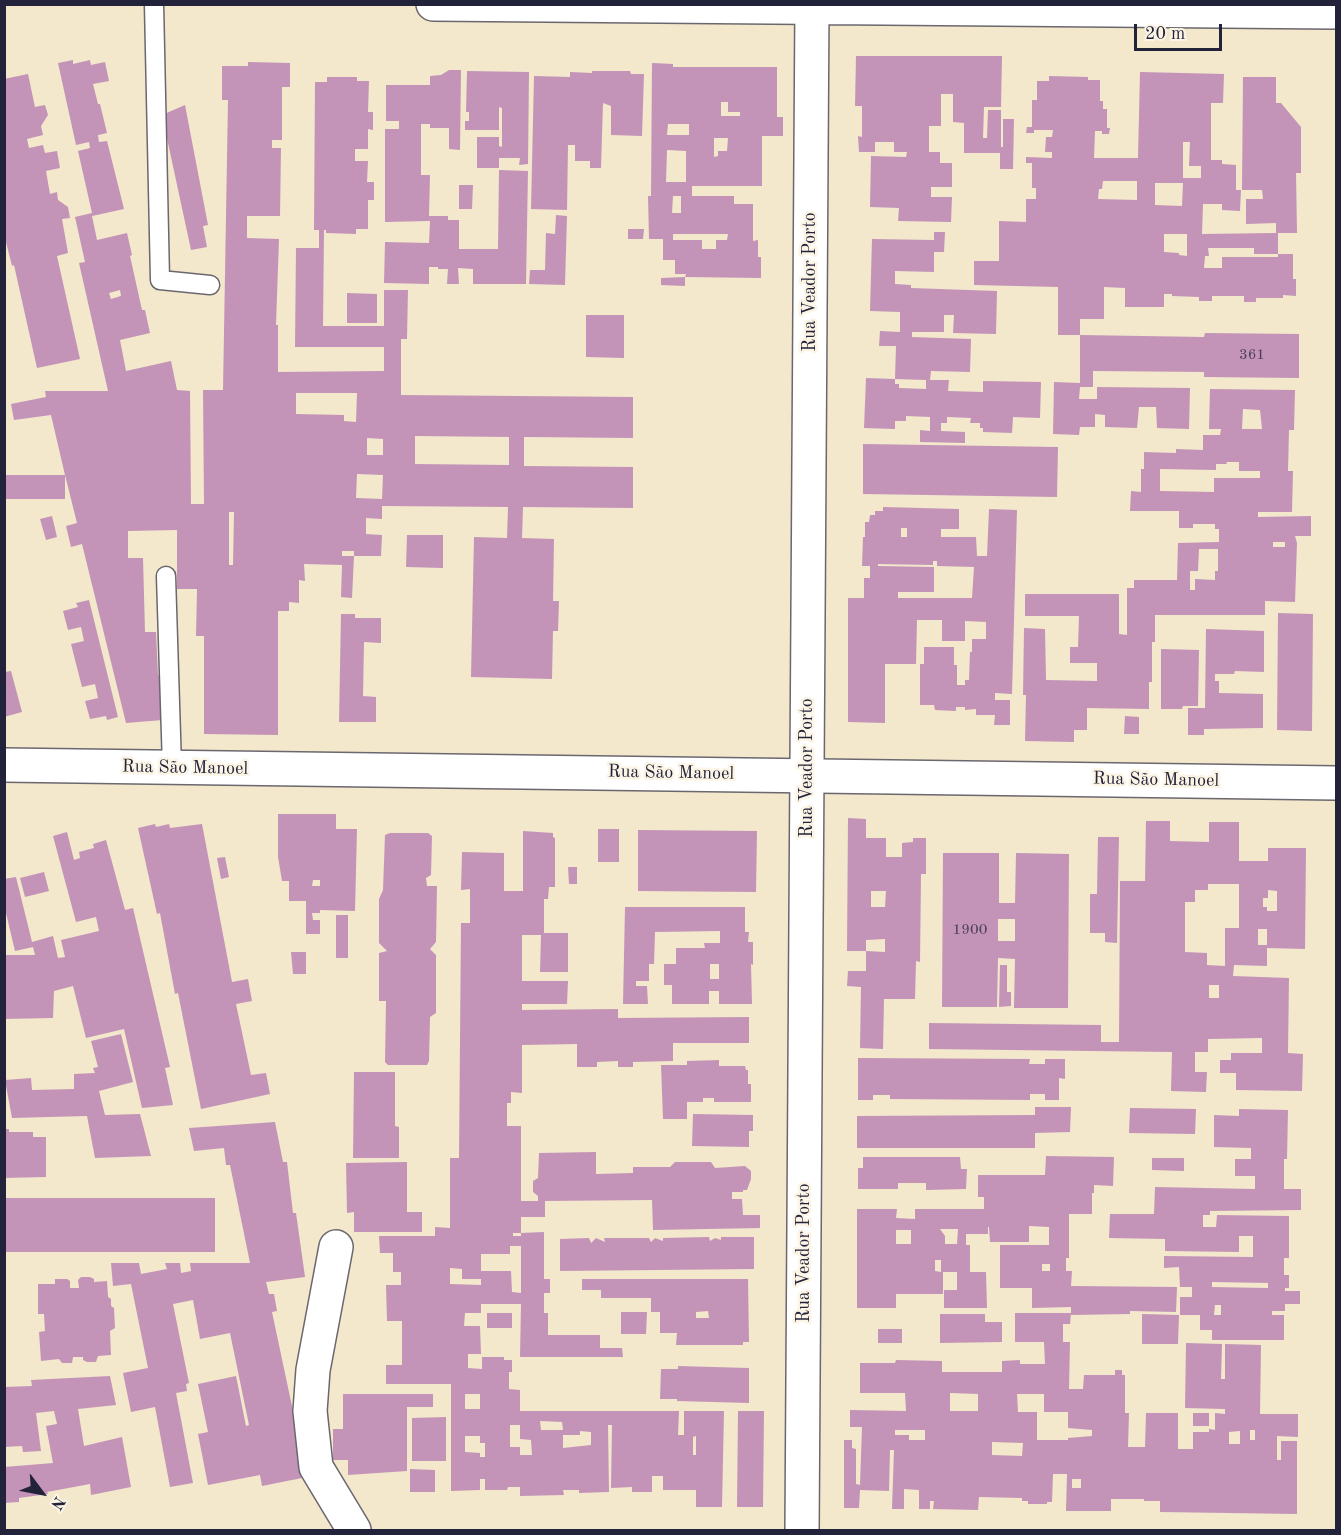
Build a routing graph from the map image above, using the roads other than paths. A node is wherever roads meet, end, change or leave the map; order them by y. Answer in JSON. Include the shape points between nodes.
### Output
{"nodes":[{"id":1,"x":154,"y":4,"type":"edge"},
{"id":2,"x":433,"y":4,"type":"edge"},
{"id":3,"x":812,"y":6,"type":"edge"},
{"id":4,"x":1336,"y":12,"type":"edge"},
{"id":5,"x":210,"y":285,"type":"dead end"},
{"id":6,"x":166,"y":576,"type":"dead end"},
{"id":7,"x":4,"y":765,"type":"edge"},
{"id":8,"x":172,"y":768,"type":"junction"},
{"id":9,"x":807,"y":775,"type":"junction"},
{"id":10,"x":1336,"y":783,"type":"edge"},
{"id":11,"x":336,"y":1247,"type":"dead end"},
{"id":12,"x":354,"y":1530,"type":"edge"},
{"id":13,"x":802,"y":1530,"type":"edge"}],
"edges":[{"from":1,"to":5,"type":"lane","via":[[160,280]]},
{"from":2,"to":3,"type":"street"},
{"from":3,"to":4,"type":"street"},
{"from":3,"to":9,"type":"street","name":"Rua Veador Porto"},
{"from":6,"to":8,"type":"lane"},
{"from":7,"to":8,"type":"street","name":"Rua São Manoel"},
{"from":8,"to":9,"type":"street","name":"Rua São Manoel"},
{"from":9,"to":10,"type":"street","name":"Rua São Manoel"},
{"from":9,"to":13,"type":"street","name":"Rua Veador Porto"},
{"from":11,"to":12,"type":"street","via":[[313,1370],[310,1412],[316,1467]]}]}
